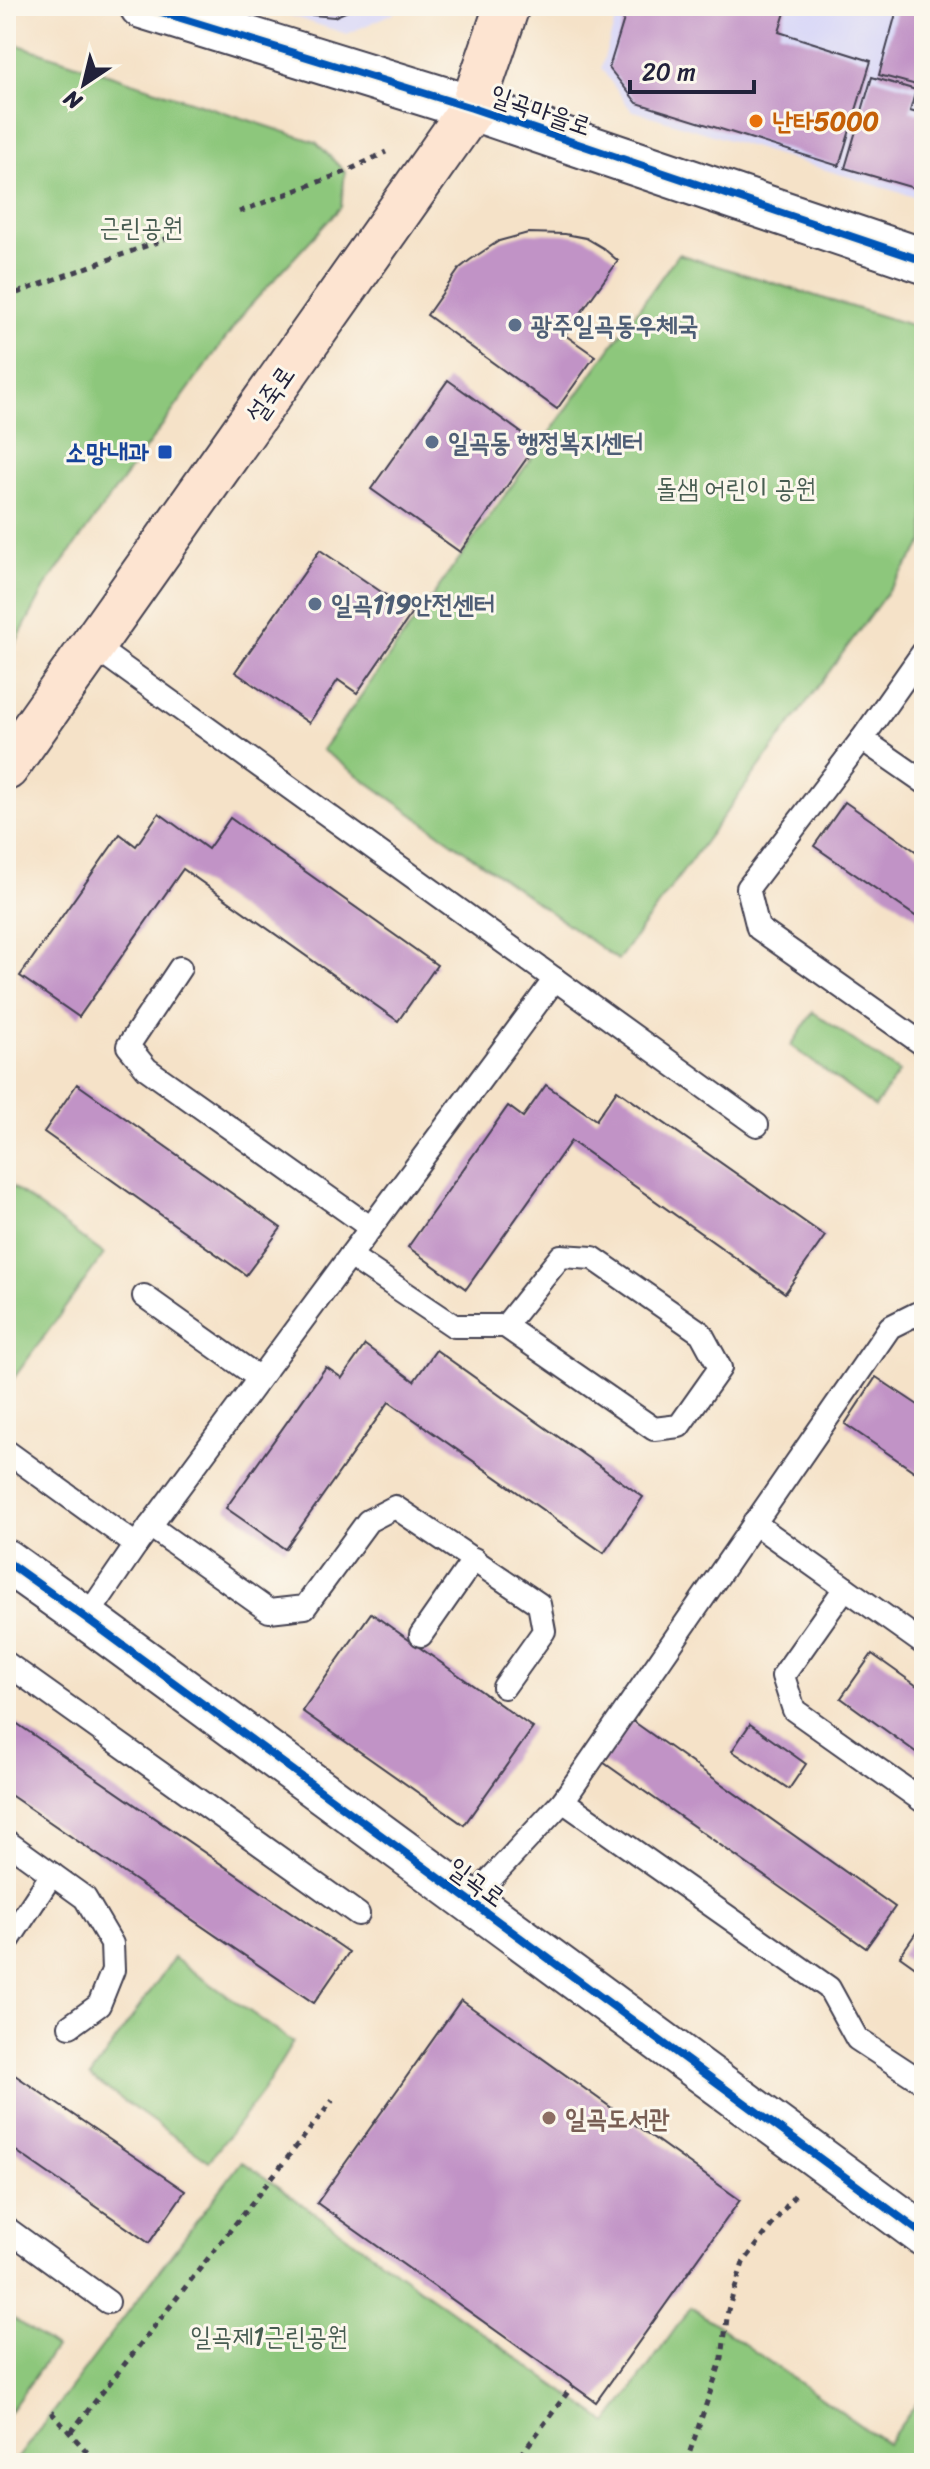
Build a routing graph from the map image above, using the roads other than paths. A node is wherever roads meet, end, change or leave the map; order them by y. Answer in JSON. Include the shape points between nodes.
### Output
{"nodes":[{"id":1,"x":142,"y":6,"type":"edge"},
{"id":2,"x":507,"y":6,"type":"edge"},
{"id":3,"x":472,"y":108,"type":"junction"},
{"id":4,"x":924,"y":261,"type":"edge"},
{"id":5,"x":92,"y":645,"type":"junction"},
{"id":6,"x":924,"y":652,"type":"edge"},
{"id":7,"x":862,"y":739,"type":"junction"},
{"id":8,"x":6,"y":768,"type":"edge"},
{"id":9,"x":924,"y":782,"type":"edge"},
{"id":10,"x":180,"y":968,"type":"dead end"},
{"id":11,"x":555,"y":979,"type":"junction"},
{"id":12,"x":924,"y":1045,"type":"edge"},
{"id":13,"x":757,"y":1125,"type":"dead end"},
{"id":14,"x":371,"y":1228,"type":"junction"},
{"id":15,"x":350,"y":1256,"type":"junction"},
{"id":16,"x":144,"y":1296,"type":"dead end"},
{"id":17,"x":924,"y":1320,"type":"edge"},
{"id":18,"x":505,"y":1326,"type":"junction"},
{"id":19,"x":259,"y":1378,"type":"junction"},
{"id":20,"x":6,"y":1451,"type":"edge"},
{"id":21,"x":754,"y":1523,"type":"junction"},
{"id":22,"x":150,"y":1526,"type":"junction"},
{"id":23,"x":136,"y":1545,"type":"junction"},
{"id":24,"x":474,"y":1559,"type":"junction"},
{"id":25,"x":6,"y":1561,"type":"edge"},
{"id":26,"x":845,"y":1588,"type":"junction"},
{"id":27,"x":86,"y":1618,"type":"junction"},
{"id":28,"x":421,"y":1635,"type":"dead end"},
{"id":29,"x":924,"y":1644,"type":"edge"},
{"id":30,"x":6,"y":1663,"type":"edge"},
{"id":31,"x":504,"y":1687,"type":"dead end"},
{"id":32,"x":563,"y":1801,"type":"junction"},
{"id":33,"x":924,"y":1802,"type":"edge"},
{"id":34,"x":6,"y":1841,"type":"edge"},
{"id":35,"x":52,"y":1874,"type":"junction"},
{"id":36,"x":469,"y":1902,"type":"junction"},
{"id":37,"x":358,"y":1914,"type":"dead end"},
{"id":38,"x":6,"y":1944,"type":"edge"},
{"id":39,"x":70,"y":2026,"type":"dead end"},
{"id":40,"x":924,"y":2083,"type":"edge"},
{"id":41,"x":6,"y":2228,"type":"edge"},
{"id":42,"x":924,"y":2235,"type":"edge"},
{"id":43,"x":108,"y":2302,"type":"dead end"}],
"edges":[{"from":1,"to":3,"type":"street","name":"일곡마을로"},
{"from":2,"to":3,"type":"main road","name":"설죽로"},
{"from":3,"to":4,"type":"street","name":"일곡마을로"},
{"from":3,"to":5,"type":"main road","name":"설죽로"},
{"from":5,"to":8,"type":"main road","name":"설죽로"},
{"from":5,"to":11,"type":"lane"},
{"from":6,"to":7,"type":"lane"},
{"from":7,"to":9,"type":"lane"},
{"from":7,"to":12,"type":"lane","via":[[748,888],[758,928]]},
{"from":10,"to":14,"type":"lane","via":[[128,1046],[147,1069]]},
{"from":11,"to":13,"type":"lane"},
{"from":11,"to":14,"type":"lane"},
{"from":14,"to":15,"type":"lane"},
{"from":15,"to":18,"type":"lane","via":[[454,1326]]},
{"from":15,"to":19,"type":"lane"},
{"from":16,"to":19,"type":"lane"},
{"from":17,"to":21,"type":"lane","via":[[916,1314],[890,1327]]},
{"from":18,"to":18,"type":"lane","via":[[561,1256],[593,1258],[701,1333],[720,1368],[679,1426],[654,1429]]},
{"from":19,"to":22,"type":"lane"},
{"from":20,"to":23,"type":"lane"},
{"from":21,"to":26,"type":"lane"},
{"from":21,"to":32,"type":"lane"},
{"from":22,"to":23,"type":"lane"},
{"from":22,"to":24,"type":"lane","via":[[269,1611],[305,1607],[368,1521],[395,1507]]},
{"from":23,"to":27,"type":"lane"},
{"from":24,"to":28,"type":"lane"},
{"from":24,"to":31,"type":"lane","via":[[539,1604],[544,1631]]},
{"from":25,"to":27,"type":"street","name":"일곡로"},
{"from":26,"to":29,"type":"lane"},
{"from":26,"to":33,"type":"lane","via":[[783,1676],[794,1710]]},
{"from":27,"to":36,"type":"street","name":"일곡로"},
{"from":30,"to":37,"type":"lane"},
{"from":32,"to":36,"type":"lane"},
{"from":32,"to":40,"type":"lane","via":[[829,1988],[857,2039]]},
{"from":34,"to":35,"type":"lane"},
{"from":35,"to":38,"type":"lane"},
{"from":35,"to":39,"type":"lane","via":[[85,1898],[112,1944],[113,1970],[99,2005]]},
{"from":36,"to":42,"type":"street","name":"일곡로"},
{"from":41,"to":43,"type":"lane"}]}
